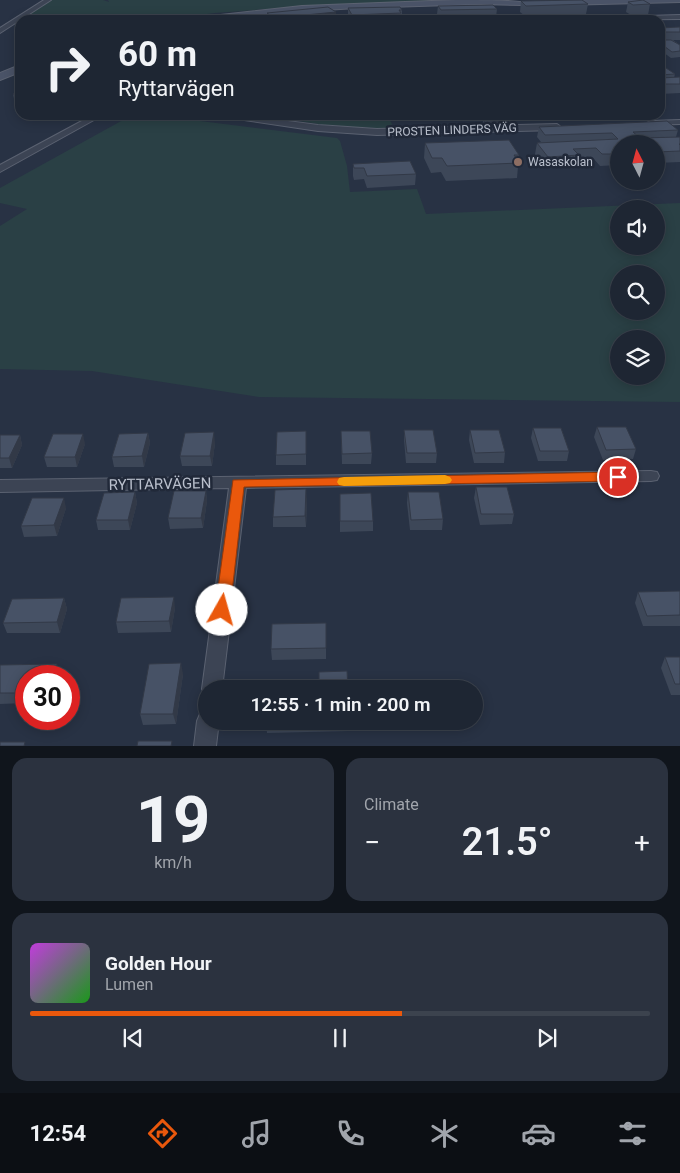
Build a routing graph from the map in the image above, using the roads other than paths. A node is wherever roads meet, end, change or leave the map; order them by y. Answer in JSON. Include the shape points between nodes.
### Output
{"nodes":[{"id":1,"x":48,"y":0,"type":"edge"},
{"id":2,"x":590,"y":0,"type":"edge"},
{"id":3,"x":680,"y":0,"type":"edge"},
{"id":4,"x":521,"y":2,"type":"edge"},
{"id":5,"x":552,"y":2,"type":"edge"},
{"id":6,"x":25,"y":15,"type":"edge"},
{"id":7,"x":232,"y":15,"type":"edge"},
{"id":8,"x":665,"y":17,"type":"edge"},
{"id":9,"x":680,"y":17,"type":"edge"},
{"id":10,"x":15,"y":21,"type":"edge"},
{"id":11,"x":0,"y":31,"type":"edge"},
{"id":12,"x":15,"y":70,"type":"edge"},
{"id":13,"x":0,"y":77,"type":"edge"},
{"id":14,"x":90,"y":120,"type":"edge"},
{"id":15,"x":260,"y":120,"type":"edge"},
{"id":16,"x":680,"y":122,"type":"edge"},
{"id":17,"x":642,"y":124,"type":"edge"},
{"id":18,"x":565,"y":126,"type":"edge"},
{"id":19,"x":0,"y":169,"type":"edge"},
{"id":20,"x":651,"y":476,"type":"dead end"},
{"id":21,"x":238,"y":483,"type":"junction"},
{"id":22,"x":0,"y":486,"type":"edge"},
{"id":23,"x":213,"y":680,"type":"edge"},
{"id":24,"x":207,"y":730,"type":"edge"},
{"id":25,"x":205,"y":746,"type":"edge"}],
"edges":[{"from":1,"to":6,"type":"street"},
{"from":2,"to":5,"type":"main road"},
{"from":3,"to":5,"type":"main road"},
{"from":4,"to":7,"type":"main road","via":[[332,6]]},
{"from":8,"to":9,"type":"street"},
{"from":10,"to":11,"type":"street"},
{"from":12,"to":13,"type":"main road"},
{"from":14,"to":19,"type":"street"},
{"from":15,"to":18,"type":"street","name":"PROSTEN LINDERS VÄG","via":[[378,132]]},
{"from":16,"to":17,"type":"street"},
{"from":20,"to":21,"type":"street","name":"RYTTARVÄGEN"},
{"from":21,"to":22,"type":"street","name":"RYTTARVÄGEN"},
{"from":21,"to":23,"type":"street"},
{"from":24,"to":25,"type":"street"}]}
